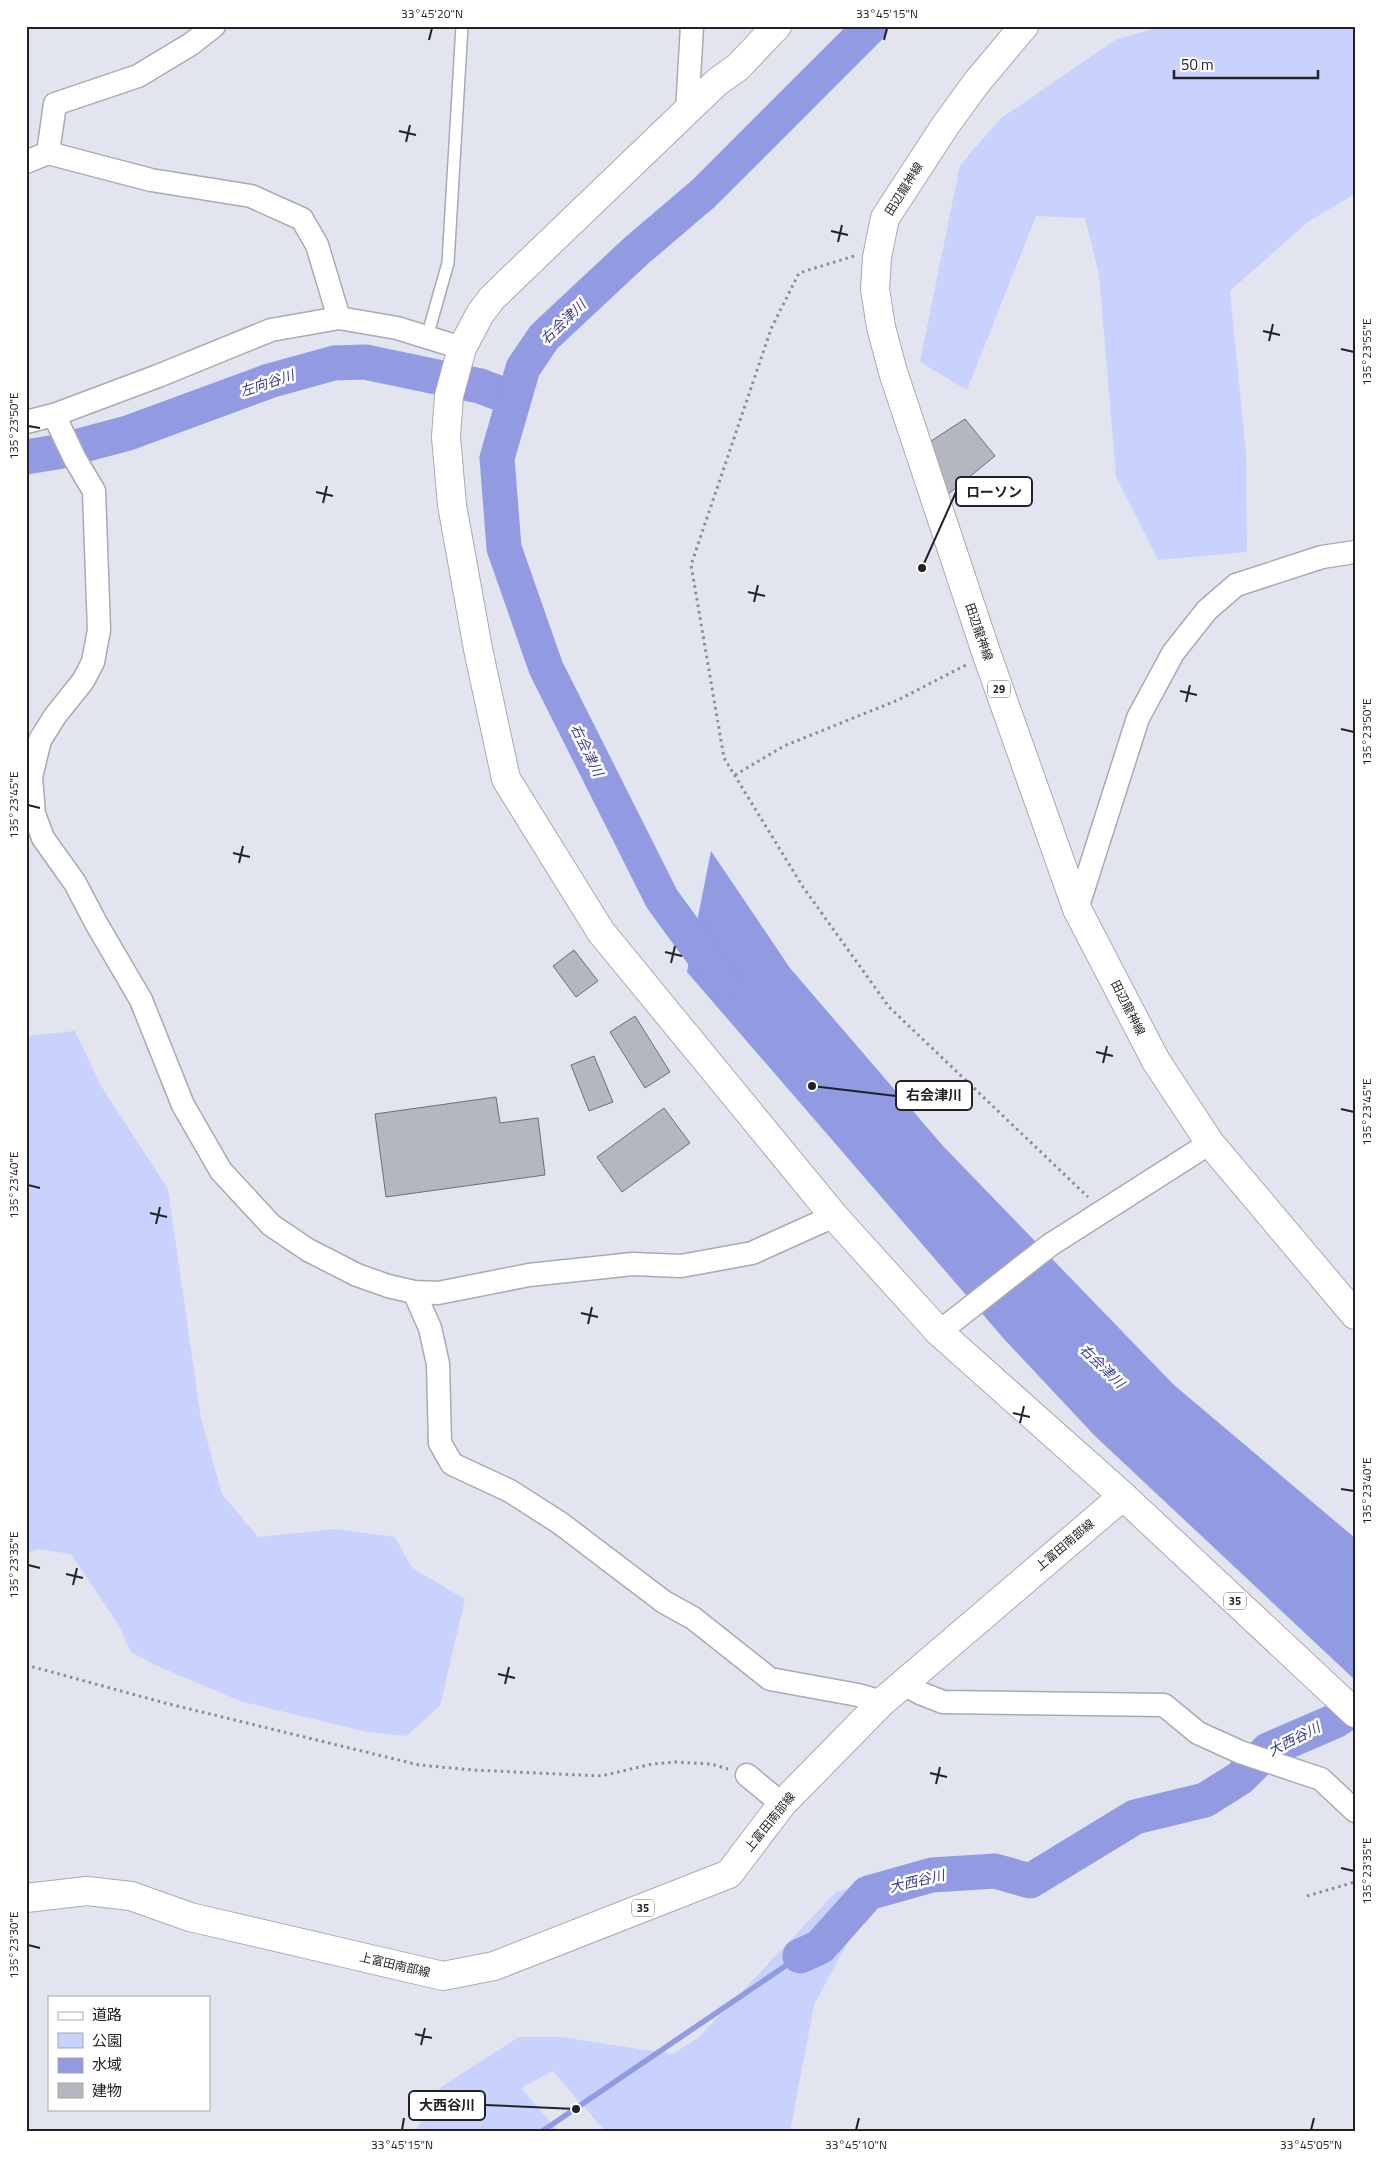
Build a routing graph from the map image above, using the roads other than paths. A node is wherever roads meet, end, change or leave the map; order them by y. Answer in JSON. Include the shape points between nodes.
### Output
{"nodes":[{"id":1,"x":214,"y":26,"type":"edge"},
{"id":2,"x":462,"y":26,"type":"edge"},
{"id":3,"x":692,"y":26,"type":"edge"},
{"id":4,"x":777,"y":26,"type":"edge"},
{"id":5,"x":1024,"y":26,"type":"edge"},
{"id":6,"x":687,"y":112,"type":"junction"},
{"id":7,"x":48,"y":154,"type":"junction"},
{"id":8,"x":26,"y":162,"type":"edge"},
{"id":9,"x":339,"y":318,"type":"junction"},
{"id":10,"x":426,"y":337,"type":"junction"},
{"id":11,"x":461,"y":354,"type":"junction"},
{"id":12,"x":54,"y":415,"type":"junction"},
{"id":13,"x":26,"y":422,"type":"edge"},
{"id":14,"x":1355,"y":552,"type":"edge"},
{"id":15,"x":1077,"y":909,"type":"junction"},
{"id":16,"x":1210,"y":1144,"type":"junction"},
{"id":17,"x":834,"y":1216,"type":"junction"},
{"id":18,"x":414,"y":1292,"type":"junction"},
{"id":19,"x":1355,"y":1315,"type":"edge"},
{"id":20,"x":939,"y":1332,"type":"junction"},
{"id":21,"x":1123,"y":1496,"type":"junction"},
{"id":22,"x":902,"y":1683,"type":"junction"},
{"id":23,"x":882,"y":1702,"type":"junction"},
{"id":24,"x":1351,"y":1709,"type":"edge"},
{"id":25,"x":747,"y":1775,"type":"road end"},
{"id":26,"x":782,"y":1804,"type":"junction"},
{"id":27,"x":1355,"y":1811,"type":"edge"},
{"id":28,"x":26,"y":1898,"type":"edge"}],
"edges":[{"from":1,"to":7,"type":"street","via":[[138,76],[55,104]]},
{"from":2,"to":10,"type":"lane","via":[[448,263]]},
{"from":3,"to":6,"type":"street"},
{"from":4,"to":6,"type":"main road","via":[[738,67]]},
{"from":5,"to":15,"type":"main road","name":"田辺龍神線","number":"29","via":[[977,82],[885,218],[875,289],[893,372],[987,655]]},
{"from":6,"to":11,"type":"main road","via":[[492,298],[480,314]]},
{"from":7,"to":8,"type":"street"},
{"from":7,"to":9,"type":"street","via":[[151,180],[250,196],[302,219],[317,245]]},
{"from":9,"to":10,"type":"street","via":[[397,328]]},
{"from":9,"to":12,"type":"street","via":[[271,330]]},
{"from":10,"to":11,"type":"street"},
{"from":11,"to":17,"type":"main road","via":[[449,396],[446,437],[452,505],[506,779],[600,932]]},
{"from":12,"to":13,"type":"street"},
{"from":12,"to":18,"type":"street","via":[[94,491],[99,630],[93,662],[83,682],[54,716],[40,740],[31,777],[34,814],[43,838],[75,883],[141,1000],[183,1105],[221,1171],[271,1225],[308,1250],[357,1275]]},
{"from":14,"to":15,"type":"street","via":[[1322,557],[1236,585],[1207,610],[1173,653],[1138,718]]},
{"from":15,"to":16,"type":"main road","name":"田辺龍神線","number":"29","via":[[1156,1061]]},
{"from":16,"to":19,"type":"main road","name":"田辺龍神線","number":"29"},
{"from":16,"to":20,"type":"street","via":[[1050,1245]]},
{"from":17,"to":18,"type":"street","via":[[752,1253],[680,1266],[633,1264],[529,1275],[438,1293]]},
{"from":17,"to":20,"type":"main road"},
{"from":18,"to":23,"type":"street","via":[[430,1328],[438,1364],[440,1443],[452,1464],[510,1491],[560,1523],[664,1602],[693,1618],[770,1679]]},
{"from":20,"to":21,"type":"main road"},
{"from":21,"to":22,"type":"main road","name":"上富田南部線","number":"35"},
{"from":21,"to":24,"type":"main road","number":"35"},
{"from":22,"to":23,"type":"main road","name":"上富田南部線","number":"35"},
{"from":22,"to":27,"type":"street","via":[[943,1702],[1164,1706],[1198,1733],[1215,1741],[1321,1779]]},
{"from":23,"to":26,"type":"main road","name":"上富田南部線","number":"35"},
{"from":25,"to":26,"type":"street"},
{"from":26,"to":28,"type":"main road","name":"上富田南部線","number":"35","via":[[728,1874],[494,1966],[443,1976],[190,1917],[132,1896],[87,1891]]}]}
